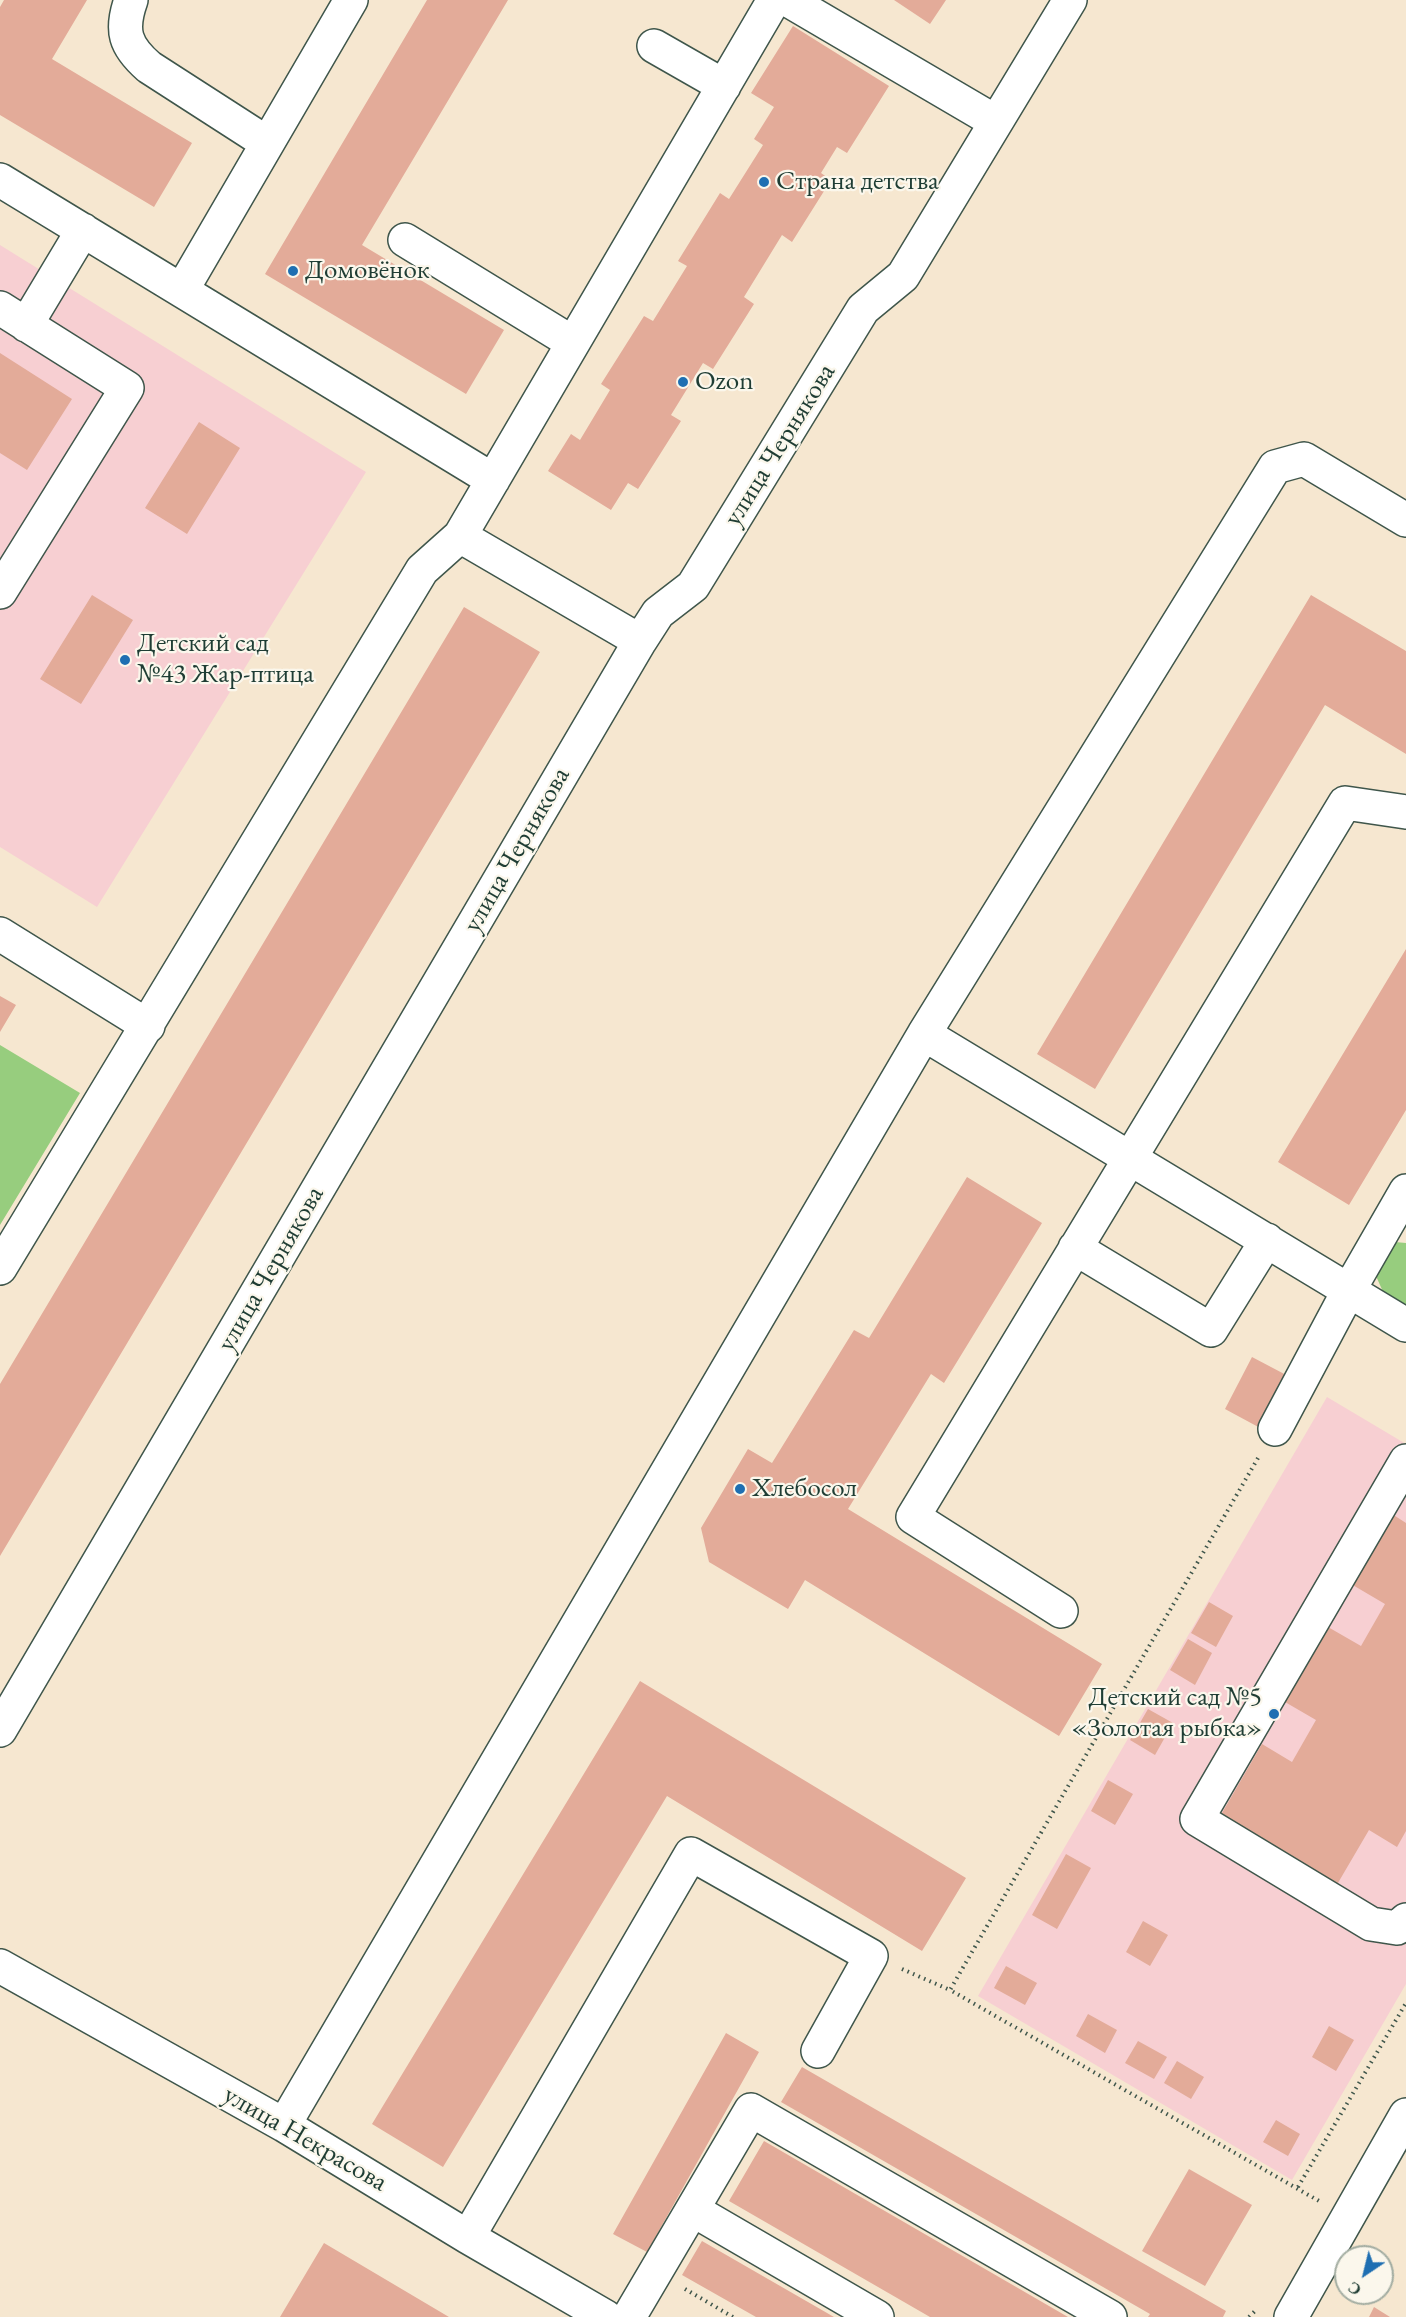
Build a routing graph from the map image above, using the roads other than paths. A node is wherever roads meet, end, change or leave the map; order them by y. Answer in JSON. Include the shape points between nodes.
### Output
{"nodes":[{"id":1,"x":131,"y":0,"type":"edge"},
{"id":2,"x":351,"y":0,"type":"edge"},
{"id":3,"x":774,"y":0,"type":"edge"},
{"id":4,"x":788,"y":0,"type":"edge"},
{"id":5,"x":1070,"y":0,"type":"edge"},
{"id":6,"x":654,"y":46,"type":"dead end"},
{"id":7,"x":724,"y":86,"type":"junction"},
{"id":8,"x":996,"y":122,"type":"junction"},
{"id":9,"x":267,"y":143,"type":"junction"},
{"id":10,"x":0,"y":180,"type":"edge"},
{"id":11,"x":83,"y":230,"type":"junction"},
{"id":12,"x":405,"y":240,"type":"dead end"},
{"id":13,"x":182,"y":290,"type":"junction"},
{"id":14,"x":13,"y":316,"type":"edge"},
{"id":15,"x":573,"y":342,"type":"junction"},
{"id":16,"x":493,"y":480,"type":"junction"},
{"id":17,"x":1406,"y":520,"type":"edge"},
{"id":18,"x":460,"y":536,"type":"junction"},
{"id":19,"x":0,"y":591,"type":"edge"},
{"id":20,"x":640,"y":641,"type":"junction"},
{"id":21,"x":1406,"y":812,"type":"edge"},
{"id":22,"x":0,"y":934,"type":"edge"},
{"id":23,"x":148,"y":1026,"type":"junction"},
{"id":24,"x":924,"y":1034,"type":"junction"},
{"id":25,"x":1130,"y":1158,"type":"junction"},
{"id":26,"x":1406,"y":1191,"type":"edge"},
{"id":27,"x":1267,"y":1240,"type":"junction"},
{"id":28,"x":1075,"y":1248,"type":"junction"},
{"id":29,"x":0,"y":1268,"type":"edge"},
{"id":30,"x":1349,"y":1290,"type":"junction"},
{"id":31,"x":1406,"y":1325,"type":"edge"},
{"id":32,"x":1275,"y":1429,"type":"road end"},
{"id":33,"x":1404,"y":1468,"type":"edge"},
{"id":34,"x":1061,"y":1611,"type":"dead end"},
{"id":35,"x":0,"y":1730,"type":"edge"},
{"id":36,"x":1406,"y":1920,"type":"edge"},
{"id":37,"x":0,"y":1966,"type":"edge"},
{"id":38,"x":818,"y":2050,"type":"dead end"},
{"id":39,"x":1406,"y":2115,"type":"edge"},
{"id":40,"x":284,"y":2125,"type":"junction"},
{"id":41,"x":693,"y":2210,"type":"junction"},
{"id":42,"x":468,"y":2237,"type":"junction"},
{"id":43,"x":568,"y":2308,"type":"edge"},
{"id":44,"x":606,"y":2317,"type":"edge"},
{"id":45,"x":629,"y":2317,"type":"edge"},
{"id":46,"x":877,"y":2317,"type":"edge"},
{"id":47,"x":1110,"y":2317,"type":"edge"},
{"id":48,"x":1291,"y":2317,"type":"edge"}],
"edges":[{"from":1,"to":9,"type":"street","via":[[124,18],[126,38],[135,54]]},
{"from":2,"to":9,"type":"street"},
{"from":3,"to":7,"type":"street"},
{"from":4,"to":8,"type":"street"},
{"from":5,"to":8,"type":"street","name":"улица Чернякова"},
{"from":6,"to":7,"type":"street"},
{"from":7,"to":15,"type":"street"},
{"from":8,"to":20,"type":"street","name":"улица Чернякова","via":[[903,276],[863,309],[693,586],[658,613]]},
{"from":9,"to":13,"type":"street"},
{"from":10,"to":11,"type":"street"},
{"from":11,"to":13,"type":"street"},
{"from":11,"to":14,"type":"street"},
{"from":12,"to":15,"type":"street"},
{"from":13,"to":16,"type":"street"},
{"from":14,"to":19,"type":"street","via":[[127,388]]},
{"from":15,"to":16,"type":"street"},
{"from":16,"to":18,"type":"street"},
{"from":17,"to":24,"type":"street","via":[[1304,459],[1275,467]]},
{"from":18,"to":20,"type":"street"},
{"from":18,"to":23,"type":"street","via":[[422,570]]},
{"from":20,"to":35,"type":"street","name":"улица Чернякова"},
{"from":21,"to":25,"type":"street","via":[[1345,802]]},
{"from":22,"to":23,"type":"street"},
{"from":23,"to":29,"type":"street"},
{"from":24,"to":25,"type":"street"},
{"from":24,"to":40,"type":"street"},
{"from":25,"to":27,"type":"street"},
{"from":25,"to":28,"type":"street"},
{"from":26,"to":30,"type":"street"},
{"from":27,"to":28,"type":"street","via":[[1211,1330]]},
{"from":27,"to":30,"type":"street"},
{"from":28,"to":34,"type":"street","via":[[913,1517]]},
{"from":30,"to":31,"type":"street"},
{"from":30,"to":32,"type":"street"},
{"from":33,"to":36,"type":"street","via":[[1197,1819],[1371,1924],[1397,1928]]},
{"from":37,"to":40,"type":"street","name":"улица Некрасова"},
{"from":38,"to":42,"type":"street","via":[[871,1956],[691,1854]]},
{"from":39,"to":48,"type":"street"},
{"from":40,"to":42,"type":"street","name":"улица Некрасова"},
{"from":41,"to":45,"type":"street"},
{"from":41,"to":46,"type":"street"},
{"from":41,"to":47,"type":"street","via":[[751,2110]]},
{"from":42,"to":43,"type":"street","name":"улица Некрасова"},
{"from":43,"to":44,"type":"street","name":"улица Некрасова"}]}
